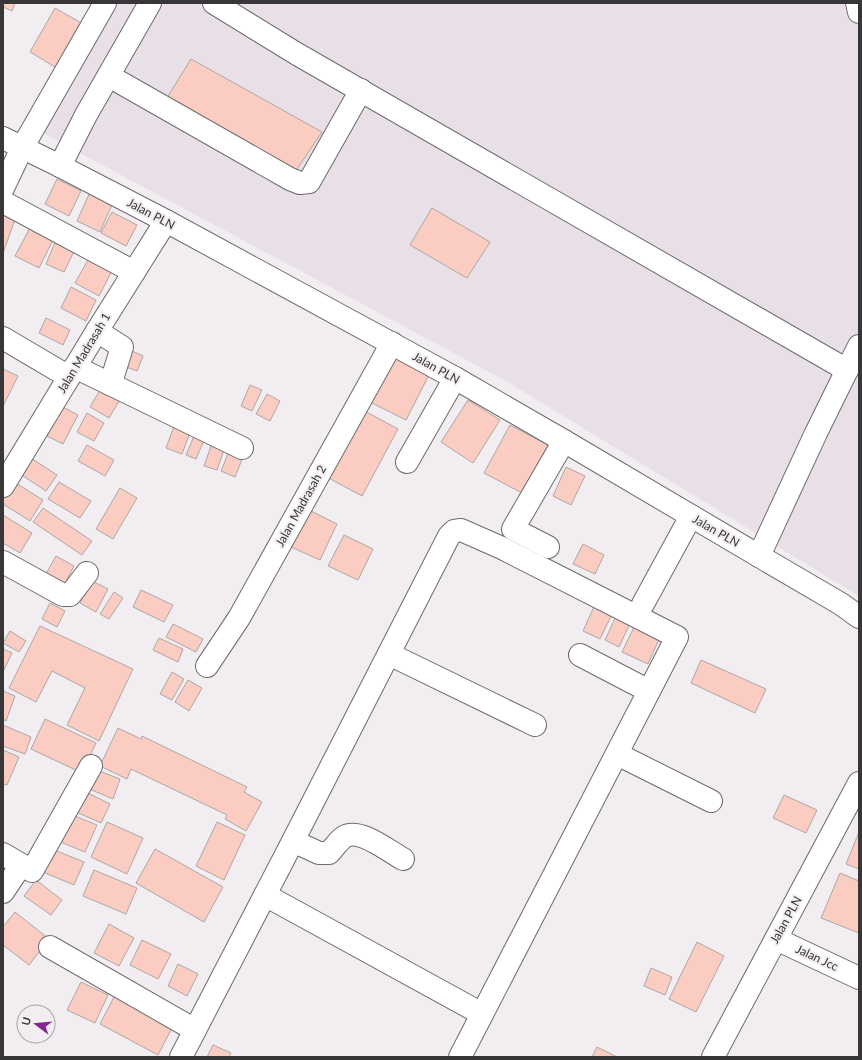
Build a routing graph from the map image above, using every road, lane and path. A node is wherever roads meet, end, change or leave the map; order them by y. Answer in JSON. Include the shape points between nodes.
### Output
{"nodes":[{"id":1,"x":105,"y":3,"type":"edge"},
{"id":2,"x":150,"y":3,"type":"edge"},
{"id":3,"x":214,"y":3,"type":"edge"},
{"id":4,"x":857,"y":3,"type":"edge"},
{"id":5,"x":859,"y":12,"type":"edge"},
{"id":6,"x":109,"y":76,"type":"junction"},
{"id":7,"x":361,"y":90,"type":"junction"},
{"id":8,"x":3,"y":138,"type":"edge"},
{"id":9,"x":22,"y":148,"type":"junction"},
{"id":10,"x":60,"y":166,"type":"junction"},
{"id":11,"x":3,"y":188,"type":"edge"},
{"id":12,"x":3,"y":202,"type":"edge"},
{"id":13,"x":166,"y":221,"type":"junction"},
{"id":14,"x":134,"y":272,"type":"junction"},
{"id":15,"x":97,"y":331,"type":"junction"},
{"id":16,"x":3,"y":338,"type":"edge"},
{"id":17,"x":392,"y":343,"type":"junction"},
{"id":18,"x":859,"y":346,"type":"edge"},
{"id":19,"x":847,"y":370,"type":"junction"},
{"id":20,"x":72,"y":372,"type":"junction"},
{"id":21,"x":455,"y":378,"type":"junction"},
{"id":22,"x":110,"y":384,"type":"junction"},
{"id":23,"x":564,"y":441,"type":"junction"},
{"id":24,"x":242,"y":448,"type":"dead end"},
{"id":25,"x":407,"y":462,"type":"dead end"},
{"id":26,"x":3,"y":486,"type":"edge"},
{"id":27,"x":691,"y":516,"type":"junction"},
{"id":28,"x":548,"y":547,"type":"dead end"},
{"id":29,"x":759,"y":556,"type":"junction"},
{"id":30,"x":3,"y":562,"type":"edge"},
{"id":31,"x":87,"y":573,"type":"dead end"},
{"id":32,"x":643,"y":604,"type":"dead end"},
{"id":33,"x":859,"y":617,"type":"edge"},
{"id":34,"x":389,"y":654,"type":"junction"},
{"id":35,"x":580,"y":655,"type":"dead end"},
{"id":36,"x":207,"y":666,"type":"dead end"},
{"id":37,"x":649,"y":691,"type":"junction"},
{"id":38,"x":535,"y":725,"type":"dead end"},
{"id":39,"x":616,"y":754,"type":"junction"},
{"id":40,"x":92,"y":766,"type":"dead end"},
{"id":41,"x":859,"y":783,"type":"edge"},
{"id":42,"x":711,"y":801,"type":"dead end"},
{"id":43,"x":293,"y":841,"type":"junction"},
{"id":44,"x":403,"y":859,"type":"dead end"},
{"id":45,"x":19,"y":863,"type":"edge"},
{"id":46,"x":3,"y":892,"type":"edge"},
{"id":47,"x":265,"y":895,"type":"junction"},
{"id":48,"x":776,"y":939,"type":"junction"},
{"id":49,"x":50,"y":947,"type":"dead end"},
{"id":50,"x":859,"y":978,"type":"edge"},
{"id":51,"x":482,"y":1014,"type":"junction"},
{"id":52,"x":195,"y":1030,"type":"junction"},
{"id":53,"x":181,"y":1057,"type":"edge"},
{"id":54,"x":460,"y":1057,"type":"edge"},
{"id":55,"x":713,"y":1057,"type":"edge"}],
"edges":[{"from":1,"to":9,"type":"street"},
{"from":2,"to":6,"type":"street"},
{"from":3,"to":7,"type":"street"},
{"from":4,"to":5,"type":"street"},
{"from":6,"to":7,"type":"street","via":[[300,183],[309,182]]},
{"from":6,"to":10,"type":"street"},
{"from":7,"to":19,"type":"street"},
{"from":8,"to":9,"type":"street","name":"Jalan PLN"},
{"from":9,"to":10,"type":"street","name":"Jalan PLN"},
{"from":9,"to":11,"type":"street"},
{"from":10,"to":13,"type":"street","name":"Jalan PLN"},
{"from":12,"to":14,"type":"street"},
{"from":13,"to":14,"type":"street","name":"Jalan Madrasah 1"},
{"from":13,"to":17,"type":"street","name":"Jalan PLN"},
{"from":14,"to":15,"type":"street","name":"Jalan Madrasah 1"},
{"from":15,"to":20,"type":"street","name":"Jalan Madrasah 1"},
{"from":15,"to":22,"type":"street","via":[[122,347]]},
{"from":16,"to":20,"type":"street"},
{"from":17,"to":21,"type":"street","name":"Jalan PLN"},
{"from":17,"to":36,"type":"street","name":"Jalan Madrasah 2","via":[[239,618]]},
{"from":18,"to":19,"type":"street"},
{"from":19,"to":29,"type":"street"},
{"from":20,"to":22,"type":"street"},
{"from":20,"to":26,"type":"street","name":"Jalan Madrasah 1"},
{"from":21,"to":23,"type":"street","name":"Jalan PLN"},
{"from":21,"to":25,"type":"street"},
{"from":22,"to":24,"type":"street"},
{"from":23,"to":27,"type":"street","name":"Jalan PLN"},
{"from":23,"to":28,"type":"street","via":[[513,529]]},
{"from":27,"to":29,"type":"street","name":"Jalan PLN"},
{"from":27,"to":32,"type":"street"},
{"from":29,"to":33,"type":"street","name":"Jalan PLN"},
{"from":30,"to":31,"type":"street","via":[[63,595],[70,595]]},
{"from":34,"to":37,"type":"street","via":[[449,536],[454,531],[461,530],[502,548],[677,637]]},
{"from":34,"to":38,"type":"street"},
{"from":34,"to":43,"type":"street"},
{"from":35,"to":37,"type":"street"},
{"from":37,"to":39,"type":"street"},
{"from":39,"to":42,"type":"street"},
{"from":39,"to":51,"type":"street"},
{"from":40,"to":45,"type":"street"},
{"from":41,"to":48,"type":"street","name":"Jalan PLN"},
{"from":43,"to":44,"type":"street","via":[[319,853],[329,853],[344,837],[352,834],[367,838]]},
{"from":43,"to":47,"type":"street"},
{"from":45,"to":46,"type":"street"},
{"from":47,"to":51,"type":"street"},
{"from":47,"to":52,"type":"street"},
{"from":48,"to":50,"type":"street","name":"Jalan Jcc"},
{"from":48,"to":55,"type":"street","name":"Jalan PLN"},
{"from":49,"to":52,"type":"street"},
{"from":51,"to":54,"type":"street"},
{"from":52,"to":53,"type":"street"}]}
